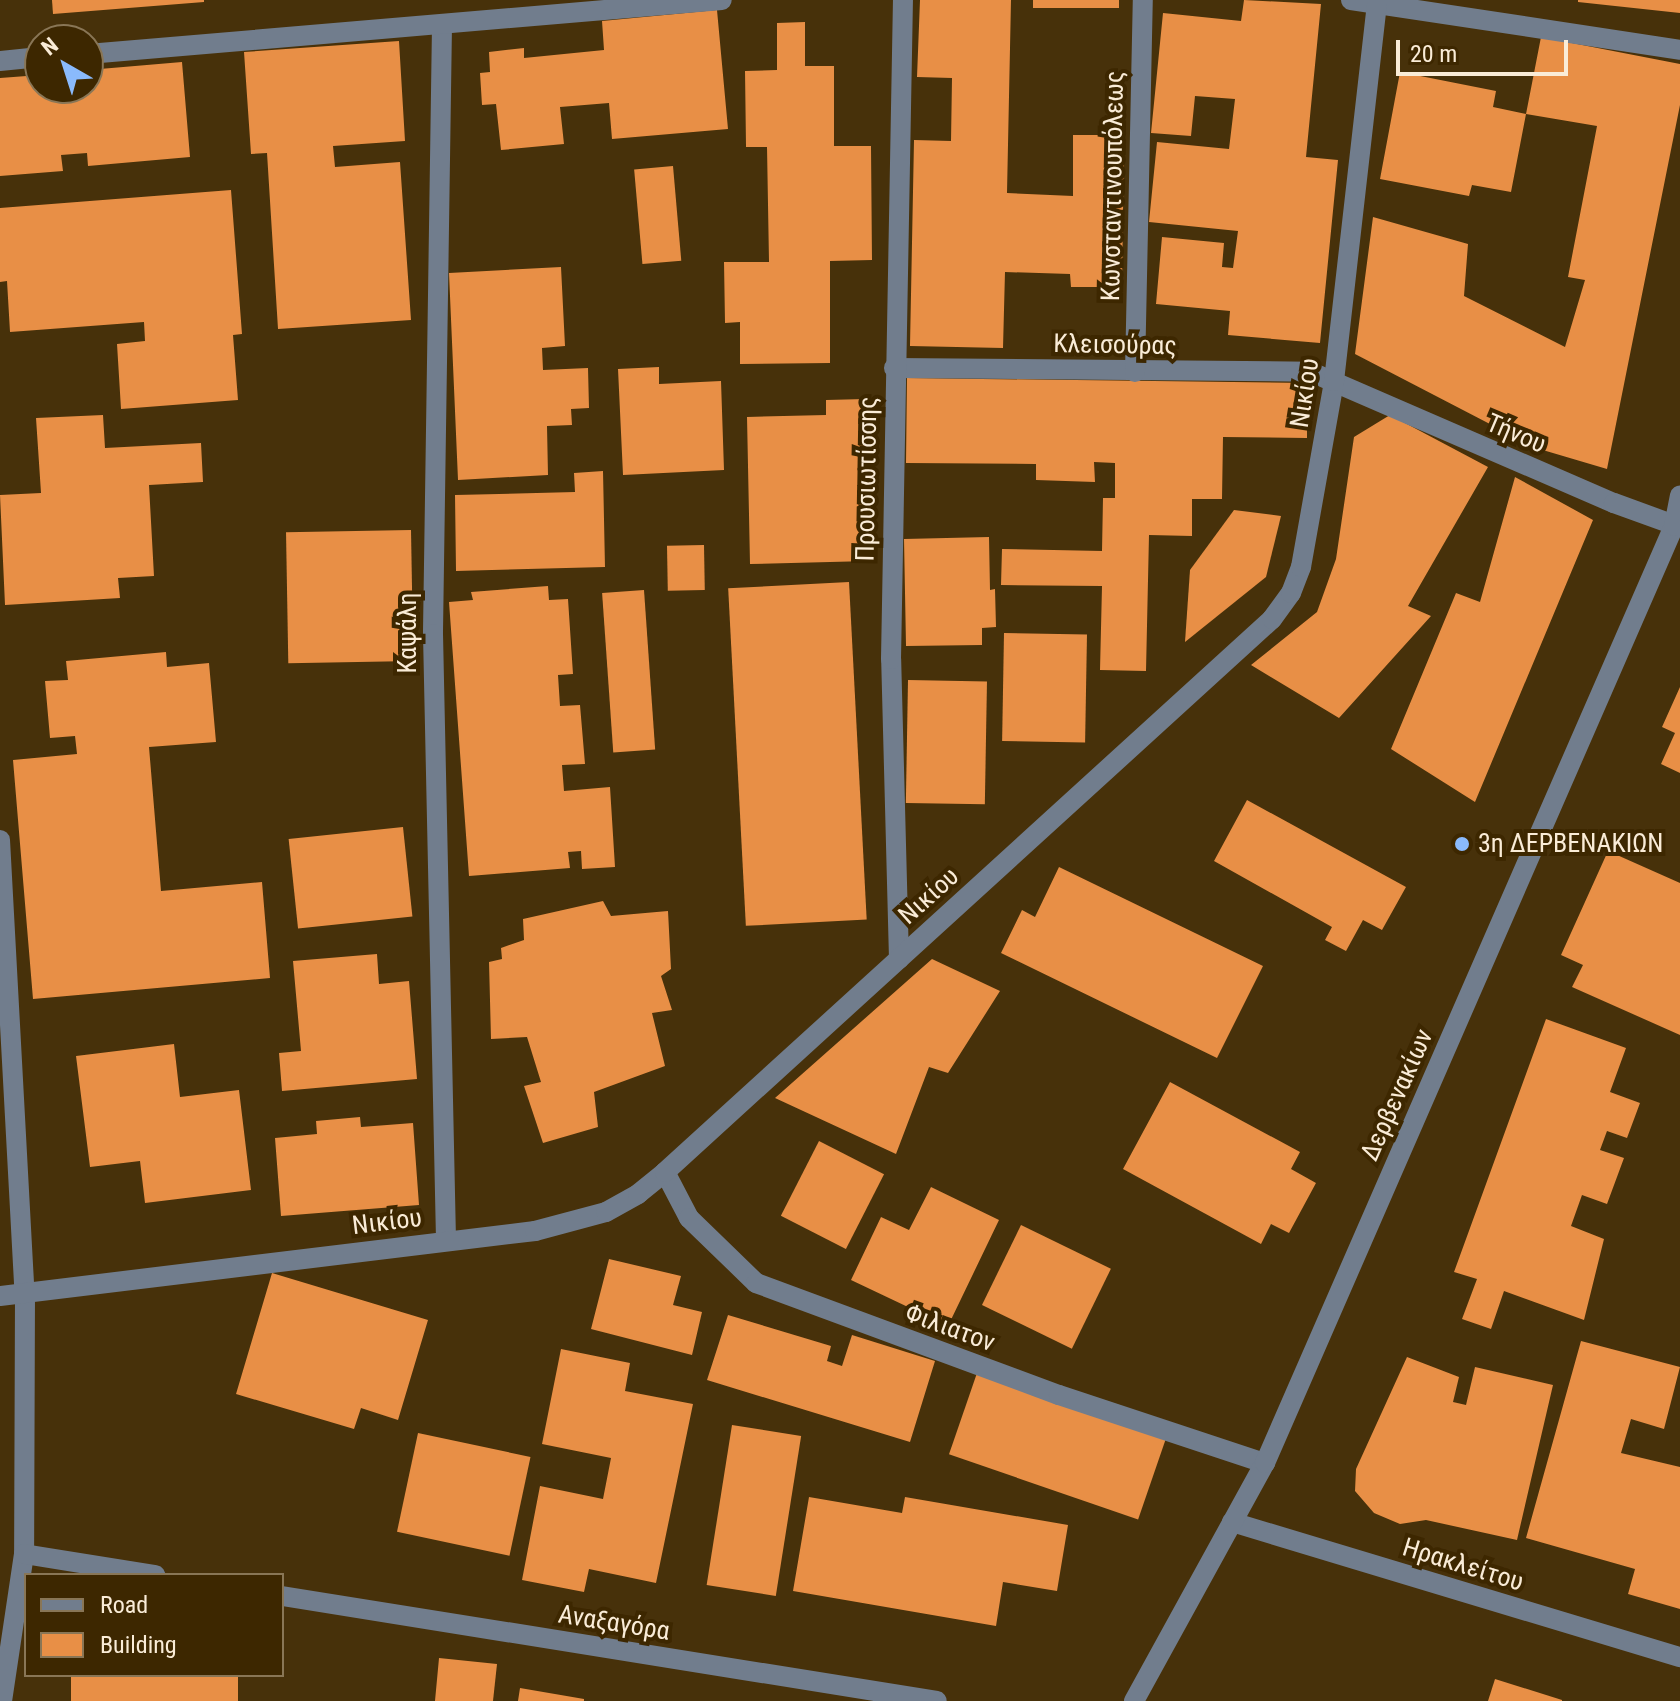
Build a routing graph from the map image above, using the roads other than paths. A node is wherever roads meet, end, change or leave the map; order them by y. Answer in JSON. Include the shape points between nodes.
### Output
{"nodes":[{"id":1,"x":722,"y":0,"type":"edge"},
{"id":2,"x":903,"y":0,"type":"edge"},
{"id":3,"x":1143,"y":0,"type":"edge"},
{"id":4,"x":1351,"y":0,"type":"edge"},
{"id":5,"x":1377,"y":6,"type":"junction"},
{"id":6,"x":442,"y":25,"type":"junction"},
{"id":7,"x":1680,"y":50,"type":"edge"},
{"id":8,"x":104,"y":53,"type":"edge"},
{"id":9,"x":24,"y":59,"type":"edge"},
{"id":10,"x":0,"y":61,"type":"edge"},
{"id":11,"x":894,"y":368,"type":"junction"},
{"id":12,"x":1135,"y":372,"type":"junction"},
{"id":13,"x":1334,"y":381,"type":"junction"},
{"id":14,"x":1680,"y":496,"type":"edge"},
{"id":15,"x":1677,"y":526,"type":"edge"},
{"id":16,"x":0,"y":840,"type":"edge"},
{"id":17,"x":899,"y":959,"type":"junction"},
{"id":18,"x":7,"y":1069,"type":"edge"},
{"id":19,"x":665,"y":1172,"type":"junction"},
{"id":20,"x":446,"y":1240,"type":"junction"},
{"id":21,"x":25,"y":1295,"type":"junction"},
{"id":22,"x":0,"y":1296,"type":"edge"},
{"id":23,"x":1265,"y":1463,"type":"junction"},
{"id":24,"x":1232,"y":1522,"type":"junction"},
{"id":25,"x":24,"y":1554,"type":"junction"},
{"id":26,"x":143,"y":1573,"type":"edge"},
{"id":27,"x":284,"y":1596,"type":"edge"},
{"id":28,"x":1680,"y":1657,"type":"edge"},
{"id":29,"x":2,"y":1701,"type":"edge"},
{"id":30,"x":937,"y":1701,"type":"edge"},
{"id":31,"x":1134,"y":1701,"type":"edge"}],
"edges":[{"from":1,"to":6,"type":"street"},
{"from":2,"to":11,"type":"street","name":"Προυσιωτίσσης"},
{"from":3,"to":12,"type":"street","name":"Κωνσταντινουπόλεως"},
{"from":4,"to":5,"type":"street"},
{"from":5,"to":7,"type":"street"},
{"from":5,"to":13,"type":"street","name":"Νικίου"},
{"from":6,"to":8,"type":"street"},
{"from":6,"to":20,"type":"street","name":"Καψάλη","via":[[433,634]]},
{"from":9,"to":10,"type":"street"},
{"from":11,"to":12,"type":"street","name":"Κλεισούρας"},
{"from":11,"to":17,"type":"street","name":"Προυσιωτίσσης","via":[[891,659]]},
{"from":12,"to":13,"type":"street","name":"Κλεισούρας","via":[[1311,372]]},
{"from":13,"to":15,"type":"street","name":"Τήνου"},
{"from":13,"to":17,"type":"street","name":"Νικίου","via":[[1301,567],[1272,619]]},
{"from":14,"to":15,"type":"street","name":"Δερβενακίων"},
{"from":15,"to":23,"type":"street","name":"Δερβενακίων"},
{"from":16,"to":18,"type":"street"},
{"from":17,"to":19,"type":"street","name":"Νικίου"},
{"from":18,"to":21,"type":"street"},
{"from":19,"to":20,"type":"street","name":"Νικίου","via":[[638,1194],[595,1215],[535,1231]]},
{"from":19,"to":23,"type":"street","name":"Φιλιατον","via":[[689,1218],[756,1283],[1059,1395]]},
{"from":20,"to":21,"type":"street","name":"Νικίου"},
{"from":21,"to":22,"type":"street","name":"Νικίου"},
{"from":21,"to":25,"type":"street"},
{"from":23,"to":24,"type":"street","name":"Δερβενακίων"},
{"from":24,"to":28,"type":"street","name":"Ηρακλείτου"},
{"from":24,"to":31,"type":"street","name":"Δερβενακίων"},
{"from":25,"to":26,"type":"street"},
{"from":25,"to":29,"type":"street"},
{"from":27,"to":30,"type":"street","name":"Αναξαγόρα"}]}
